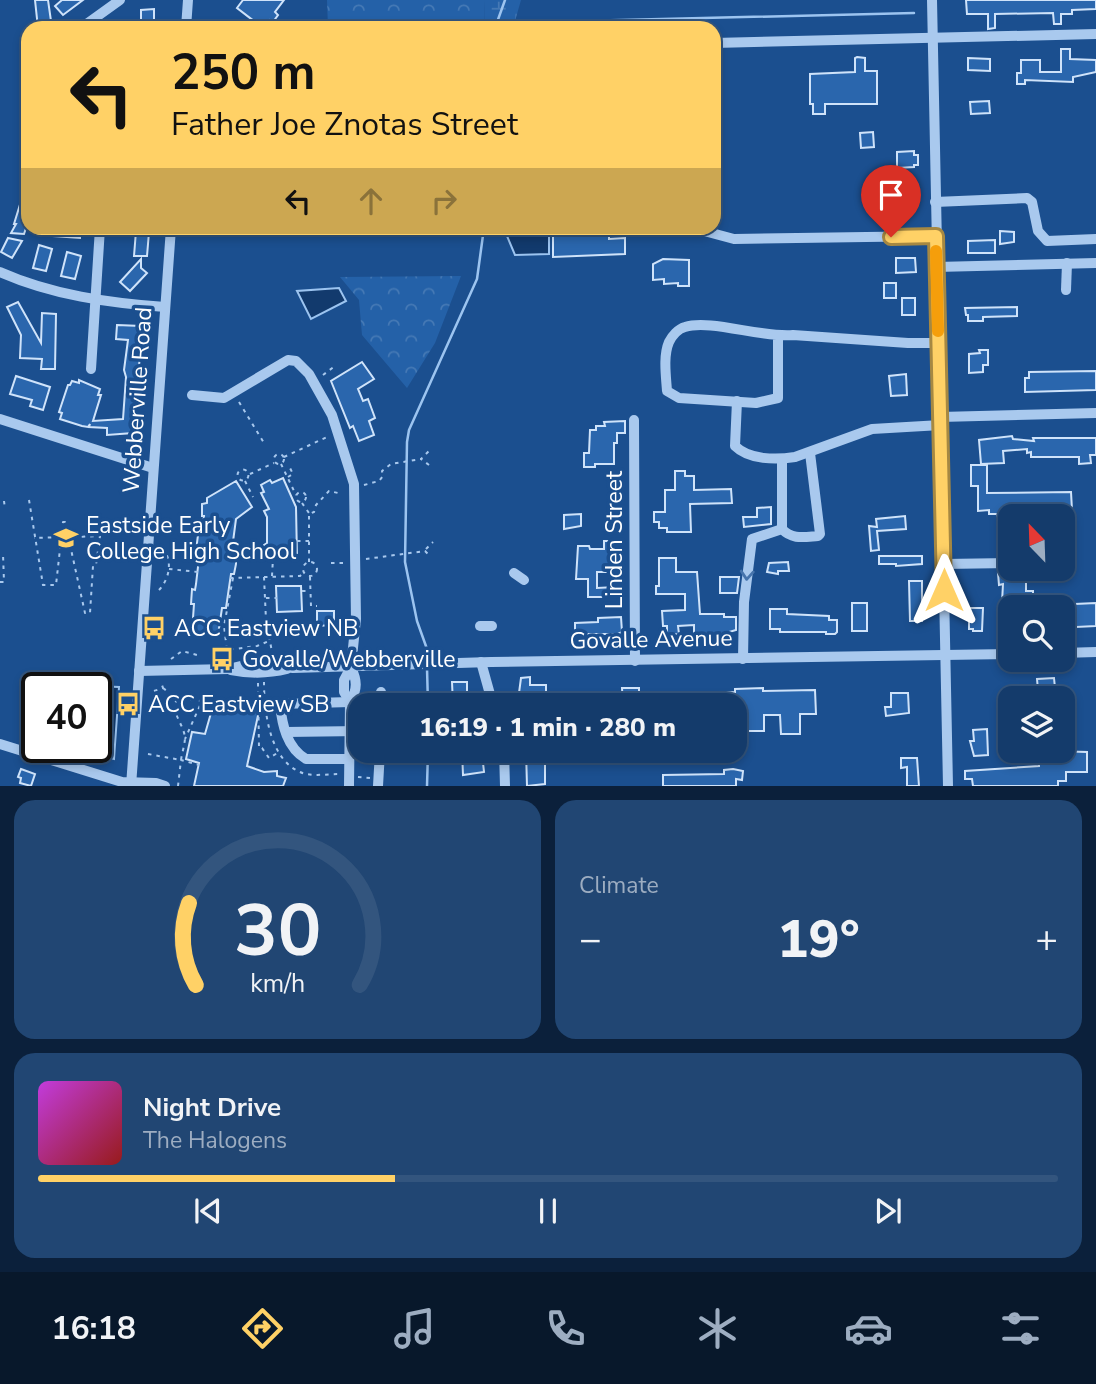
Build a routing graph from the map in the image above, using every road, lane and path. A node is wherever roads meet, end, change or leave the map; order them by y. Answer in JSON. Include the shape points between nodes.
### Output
{"nodes":[{"id":1,"x":188,"y":0,"type":"edge"},
{"id":2,"x":932,"y":0,"type":"edge"},
{"id":3,"x":113,"y":2,"type":"edge"},
{"id":4,"x":90,"y":21,"type":"edge"},
{"id":5,"x":186,"y":21,"type":"edge"},
{"id":6,"x":1096,"y":34,"type":"edge"},
{"id":7,"x":932,"y":38,"type":"junction"},
{"id":8,"x":721,"y":43,"type":"edge"},
{"id":9,"x":936,"y":202,"type":"junction"},
{"id":10,"x":100,"y":235,"type":"edge"},
{"id":11,"x":170,"y":235,"type":"edge"},
{"id":12,"x":719,"y":235,"type":"edge"},
{"id":13,"x":936,"y":236,"type":"junction"},
{"id":14,"x":1096,"y":239,"type":"edge"},
{"id":15,"x":1067,"y":263,"type":"junction"},
{"id":16,"x":1096,"y":263,"type":"edge"},
{"id":17,"x":936,"y":267,"type":"junction"},
{"id":18,"x":0,"y":272,"type":"edge"},
{"id":19,"x":1066,"y":290,"type":"dead end"},
{"id":20,"x":95,"y":300,"type":"junction"},
{"id":21,"x":165,"y":307,"type":"junction"},
{"id":22,"x":778,"y":336,"type":"junction"},
{"id":23,"x":938,"y":343,"type":"junction"},
{"id":24,"x":335,"y":366,"type":"dead end"},
{"id":25,"x":91,"y":369,"type":"dead end"},
{"id":26,"x":323,"y":380,"type":"dead end"},
{"id":27,"x":233,"y":393,"type":"junction"},
{"id":28,"x":192,"y":395,"type":"dead end"},
{"id":29,"x":737,"y":401,"type":"junction"},
{"id":30,"x":1096,"y":413,"type":"edge"},
{"id":31,"x":0,"y":419,"type":"edge"},
{"id":32,"x":634,"y":420,"type":"dead end"},
{"id":33,"x":941,"y":421,"type":"junction"},
{"id":34,"x":326,"y":434,"type":"dead end"},
{"id":35,"x":264,"y":443,"type":"dead end"},
{"id":36,"x":430,"y":450,"type":"dead end"},
{"id":37,"x":810,"y":453,"type":"junction"},
{"id":38,"x":284,"y":457,"type":"junction"},
{"id":39,"x":420,"y":459,"type":"junction"},
{"id":40,"x":782,"y":459,"type":"junction"},
{"id":41,"x":275,"y":463,"type":"junction"},
{"id":42,"x":281,"y":464,"type":"junction"},
{"id":43,"x":429,"y":466,"type":"dead end"},
{"id":44,"x":293,"y":467,"type":"dead end"},
{"id":45,"x":153,"y":468,"type":"junction"},
{"id":46,"x":248,"y":475,"type":"junction"},
{"id":47,"x":287,"y":477,"type":"junction"},
{"id":48,"x":360,"y":477,"type":"dead end"},
{"id":49,"x":245,"y":480,"type":"junction"},
{"id":50,"x":346,"y":488,"type":"dead end"},
{"id":51,"x":296,"y":495,"type":"junction"},
{"id":52,"x":253,"y":497,"type":"dead end"},
{"id":53,"x":29,"y":500,"type":"dead end"},
{"id":54,"x":5,"y":501,"type":"dead end"},
{"id":55,"x":302,"y":502,"type":"junction"},
{"id":56,"x":5,"y":509,"type":"dead end"},
{"id":57,"x":309,"y":514,"type":"junction"},
{"id":58,"x":782,"y":528,"type":"junction"},
{"id":59,"x":61,"y":537,"type":"junction"},
{"id":60,"x":68,"y":537,"type":"junction"},
{"id":61,"x":34,"y":538,"type":"junction"},
{"id":62,"x":297,"y":541,"type":"dead end"},
{"id":63,"x":309,"y":541,"type":"junction"},
{"id":64,"x":433,"y":542,"type":"dead end"},
{"id":65,"x":162,"y":547,"type":"dead end"},
{"id":66,"x":425,"y":551,"type":"junction"},
{"id":67,"x":3,"y":554,"type":"dead end"},
{"id":68,"x":431,"y":556,"type":"dead end"},
{"id":69,"x":273,"y":558,"type":"dead end"},
{"id":70,"x":366,"y":559,"type":"dead end"},
{"id":71,"x":352,"y":561,"type":"dead end"},
{"id":72,"x":309,"y":562,"type":"junction"},
{"id":73,"x":331,"y":562,"type":"dead end"},
{"id":74,"x":998,"y":563,"type":"edge"},
{"id":75,"x":2,"y":564,"type":"edge"},
{"id":76,"x":944,"y":564,"type":"junction"},
{"id":77,"x":169,"y":569,"type":"junction"},
{"id":78,"x":198,"y":572,"type":"dead end"},
{"id":79,"x":304,"y":572,"type":"junction"},
{"id":80,"x":310,"y":576,"type":"junction"},
{"id":81,"x":264,"y":577,"type":"junction"},
{"id":82,"x":272,"y":577,"type":"junction"},
{"id":83,"x":0,"y":582,"type":"edge"},
{"id":84,"x":159,"y":590,"type":"dead end"},
{"id":85,"x":302,"y":591,"type":"dead end"},
{"id":86,"x":310,"y":591,"type":"junction"},
{"id":87,"x":265,"y":598,"type":"junction"},
{"id":88,"x":277,"y":598,"type":"dead end"},
{"id":89,"x":317,"y":606,"type":"dead end"},
{"id":90,"x":269,"y":641,"type":"junction"},
{"id":91,"x":258,"y":647,"type":"junction"},
{"id":92,"x":261,"y":649,"type":"dead end"},
{"id":93,"x":271,"y":652,"type":"dead end"},
{"id":94,"x":1096,"y":652,"type":"edge"},
{"id":95,"x":1075,"y":653,"type":"edge"},
{"id":96,"x":998,"y":654,"type":"edge"},
{"id":97,"x":198,"y":655,"type":"dead end"},
{"id":98,"x":945,"y":656,"type":"junction"},
{"id":99,"x":743,"y":659,"type":"junction"},
{"id":100,"x":170,"y":661,"type":"dead end"},
{"id":101,"x":635,"y":661,"type":"junction"},
{"id":102,"x":481,"y":662,"type":"junction"},
{"id":103,"x":351,"y":667,"type":"junction"},
{"id":104,"x":139,"y":671,"type":"junction"},
{"id":105,"x":258,"y":678,"type":"dead end"},
{"id":106,"x":161,"y":682,"type":"dead end"},
{"id":107,"x":163,"y":688,"type":"junction"},
{"id":108,"x":154,"y":691,"type":"dead end"},
{"id":109,"x":489,"y":693,"type":"edge"},
{"id":110,"x":177,"y":699,"type":"junction"},
{"id":111,"x":259,"y":700,"type":"junction"},
{"id":112,"x":264,"y":700,"type":"dead end"},
{"id":113,"x":348,"y":700,"type":"edge"},
{"id":114,"x":348,"y":702,"type":"edge"},
{"id":115,"x":348,"y":731,"type":"edge"},
{"id":116,"x":286,"y":732,"type":"junction"},
{"id":117,"x":185,"y":739,"type":"junction"},
{"id":118,"x":0,"y":744,"type":"edge"},
{"id":119,"x":280,"y":752,"type":"dead end"},
{"id":120,"x":148,"y":754,"type":"dead end"},
{"id":121,"x":348,"y":759,"type":"edge"},
{"id":122,"x":181,"y":761,"type":"junction"},
{"id":123,"x":348,"y":763,"type":"edge"},
{"id":124,"x":379,"y":763,"type":"edge"},
{"id":125,"x":504,"y":763,"type":"edge"},
{"id":126,"x":199,"y":765,"type":"dead end"},
{"id":127,"x":358,"y":772,"type":"dead end"},
{"id":128,"x":372,"y":775,"type":"dead end"},
{"id":129,"x":131,"y":784,"type":"edge"},
{"id":130,"x":165,"y":786,"type":"edge"},
{"id":131,"x":178,"y":786,"type":"edge"},
{"id":132,"x":349,"y":786,"type":"edge"},
{"id":133,"x":378,"y":786,"type":"edge"},
{"id":134,"x":505,"y":786,"type":"edge"},
{"id":135,"x":947,"y":786,"type":"edge"}],
"edges":[{"from":1,"to":5,"type":"street"},
{"from":2,"to":7,"type":"street"},
{"from":3,"to":4,"type":"street"},
{"from":6,"to":7,"type":"street"},
{"from":7,"to":8,"type":"street"},
{"from":7,"to":9,"type":"street"},
{"from":9,"to":13,"type":"street"},
{"from":9,"to":14,"type":"street","via":[[1027,198],[1038,231],[1047,241]]},
{"from":10,"to":20,"type":"street"},
{"from":11,"to":21,"type":"street","name":"Webberville Road"},
{"from":12,"to":13,"type":"street","via":[[734,239]]},
{"from":13,"to":17,"type":"street"},
{"from":15,"to":16,"type":"street"},
{"from":15,"to":17,"type":"street"},
{"from":15,"to":19,"type":"street"},
{"from":17,"to":23,"type":"street"},
{"from":18,"to":20,"type":"street"},
{"from":20,"to":21,"type":"street"},
{"from":20,"to":25,"type":"street"},
{"from":21,"to":45,"type":"street","name":"Webberville Road"},
{"from":22,"to":23,"type":"street"},
{"from":22,"to":29,"type":"street","via":[[778,398]]},
{"from":22,"to":29,"type":"street","via":[[697,325],[682,328],[668,343],[665,368],[671,395]]},
{"from":23,"to":33,"type":"street"},
{"from":24,"to":26,"type":"path","via":[[325,372]]},
{"from":27,"to":28,"type":"street","via":[[223,398]]},
{"from":27,"to":35,"type":"path"},
{"from":27,"to":103,"type":"street","via":[[288,360],[296,361],[309,374],[332,415],[355,484],[356,620]]},
{"from":29,"to":40,"type":"street","via":[[735,446],[753,456]]},
{"from":30,"to":33,"type":"street"},
{"from":31,"to":45,"type":"street"},
{"from":32,"to":101,"type":"street","name":"Linden Street"},
{"from":33,"to":37,"type":"street","via":[[872,429]]},
{"from":33,"to":76,"type":"street"},
{"from":34,"to":38,"type":"path"},
{"from":36,"to":39,"type":"path"},
{"from":37,"to":40,"type":"street"},
{"from":37,"to":58,"type":"street","via":[[820,534],[796,537]]},
{"from":38,"to":41,"type":"path","via":[[277,453]]},
{"from":38,"to":42,"type":"path"},
{"from":39,"to":43,"type":"path"},
{"from":39,"to":48,"type":"path","via":[[391,464],[379,481],[363,485]]},
{"from":40,"to":58,"type":"street"},
{"from":41,"to":42,"type":"path"},
{"from":41,"to":46,"type":"path"},
{"from":42,"to":47,"type":"path"},
{"from":44,"to":47,"type":"path","via":[[293,474]]},
{"from":45,"to":104,"type":"street","name":"Webberville Road"},
{"from":46,"to":49,"type":"path"},
{"from":46,"to":49,"type":"path","via":[[243,469],[236,473]]},
{"from":47,"to":51,"type":"path"},
{"from":49,"to":52,"type":"path"},
{"from":50,"to":57,"type":"path","via":[[338,493],[329,491]]},
{"from":51,"to":55,"type":"path"},
{"from":51,"to":55,"type":"path","via":[[304,494]]},
{"from":53,"to":61,"type":"path"},
{"from":54,"to":56,"type":"path"},
{"from":55,"to":57,"type":"path"},
{"from":57,"to":63,"type":"path"},
{"from":58,"to":99,"type":"street","one_way":true,"via":[[752,539]]},
{"from":59,"to":60,"type":"path"},
{"from":59,"to":60,"type":"path","via":[[63,522]]},
{"from":59,"to":61,"type":"path"},
{"from":59,"to":61,"type":"path","via":[[56,584],[43,585]]},
{"from":60,"to":60,"type":"path","via":[[85,613],[90,613],[100,536]]},
{"from":62,"to":63,"type":"path"},
{"from":63,"to":72,"type":"path"},
{"from":64,"to":66,"type":"path"},
{"from":65,"to":77,"type":"path"},
{"from":66,"to":68,"type":"path"},
{"from":66,"to":70,"type":"path"},
{"from":67,"to":75,"type":"path"},
{"from":69,"to":82,"type":"path"},
{"from":71,"to":73,"type":"path"},
{"from":72,"to":79,"type":"path"},
{"from":72,"to":80,"type":"path","via":[[318,567]]},
{"from":74,"to":76,"type":"street"},
{"from":75,"to":83,"type":"path","via":[[4,582]]},
{"from":76,"to":98,"type":"street"},
{"from":77,"to":78,"type":"path"},
{"from":77,"to":84,"type":"path"},
{"from":79,"to":80,"type":"path"},
{"from":79,"to":82,"type":"path"},
{"from":80,"to":86,"type":"path"},
{"from":81,"to":82,"type":"path"},
{"from":81,"to":87,"type":"path"},
{"from":81,"to":91,"type":"path","via":[[231,578],[224,626],[227,650]]},
{"from":85,"to":86,"type":"path"},
{"from":86,"to":89,"type":"path","via":[[311,606]]},
{"from":87,"to":88,"type":"path"},
{"from":87,"to":90,"type":"path"},
{"from":90,"to":91,"type":"path"},
{"from":90,"to":93,"type":"path"},
{"from":91,"to":92,"type":"path"},
{"from":94,"to":95,"type":"street"},
{"from":96,"to":98,"type":"street","name":"Govalle Avenue"},
{"from":97,"to":100,"type":"path","via":[[182,651]]},
{"from":98,"to":99,"type":"street","name":"Govalle Avenue"},
{"from":98,"to":135,"type":"street"},
{"from":99,"to":101,"type":"street","name":"Govalle Avenue"},
{"from":101,"to":102,"type":"street","name":"Govalle Avenue"},
{"from":102,"to":103,"type":"street","name":"Govalle Avenue"},
{"from":102,"to":109,"type":"street"},
{"from":103,"to":104,"type":"street","name":"Govalle Avenue","via":[[268,663],[228,669]]},
{"from":103,"to":113,"type":"street","via":[[344,680]]},
{"from":104,"to":129,"type":"street","name":"Webberville Road"},
{"from":105,"to":111,"type":"path"},
{"from":106,"to":107,"type":"path"},
{"from":107,"to":108,"type":"path"},
{"from":107,"to":110,"type":"path"},
{"from":110,"to":117,"type":"path","via":[[174,706]]},
{"from":110,"to":117,"type":"path","via":[[202,701]]},
{"from":111,"to":112,"type":"path"},
{"from":111,"to":119,"type":"path","via":[[259,748],[269,758]]},
{"from":114,"to":116,"type":"street","via":[[280,704]]},
{"from":115,"to":116,"type":"street"},
{"from":116,"to":121,"type":"street","via":[[306,759]]},
{"from":117,"to":122,"type":"path"},
{"from":118,"to":129,"type":"street"},
{"from":120,"to":122,"type":"path"},
{"from":122,"to":126,"type":"path"},
{"from":122,"to":131,"type":"path"},
{"from":123,"to":132,"type":"street"},
{"from":124,"to":133,"type":"street"},
{"from":125,"to":134,"type":"street"},
{"from":127,"to":128,"type":"path","via":[[360,779]]},
{"from":129,"to":130,"type":"street"}]}
